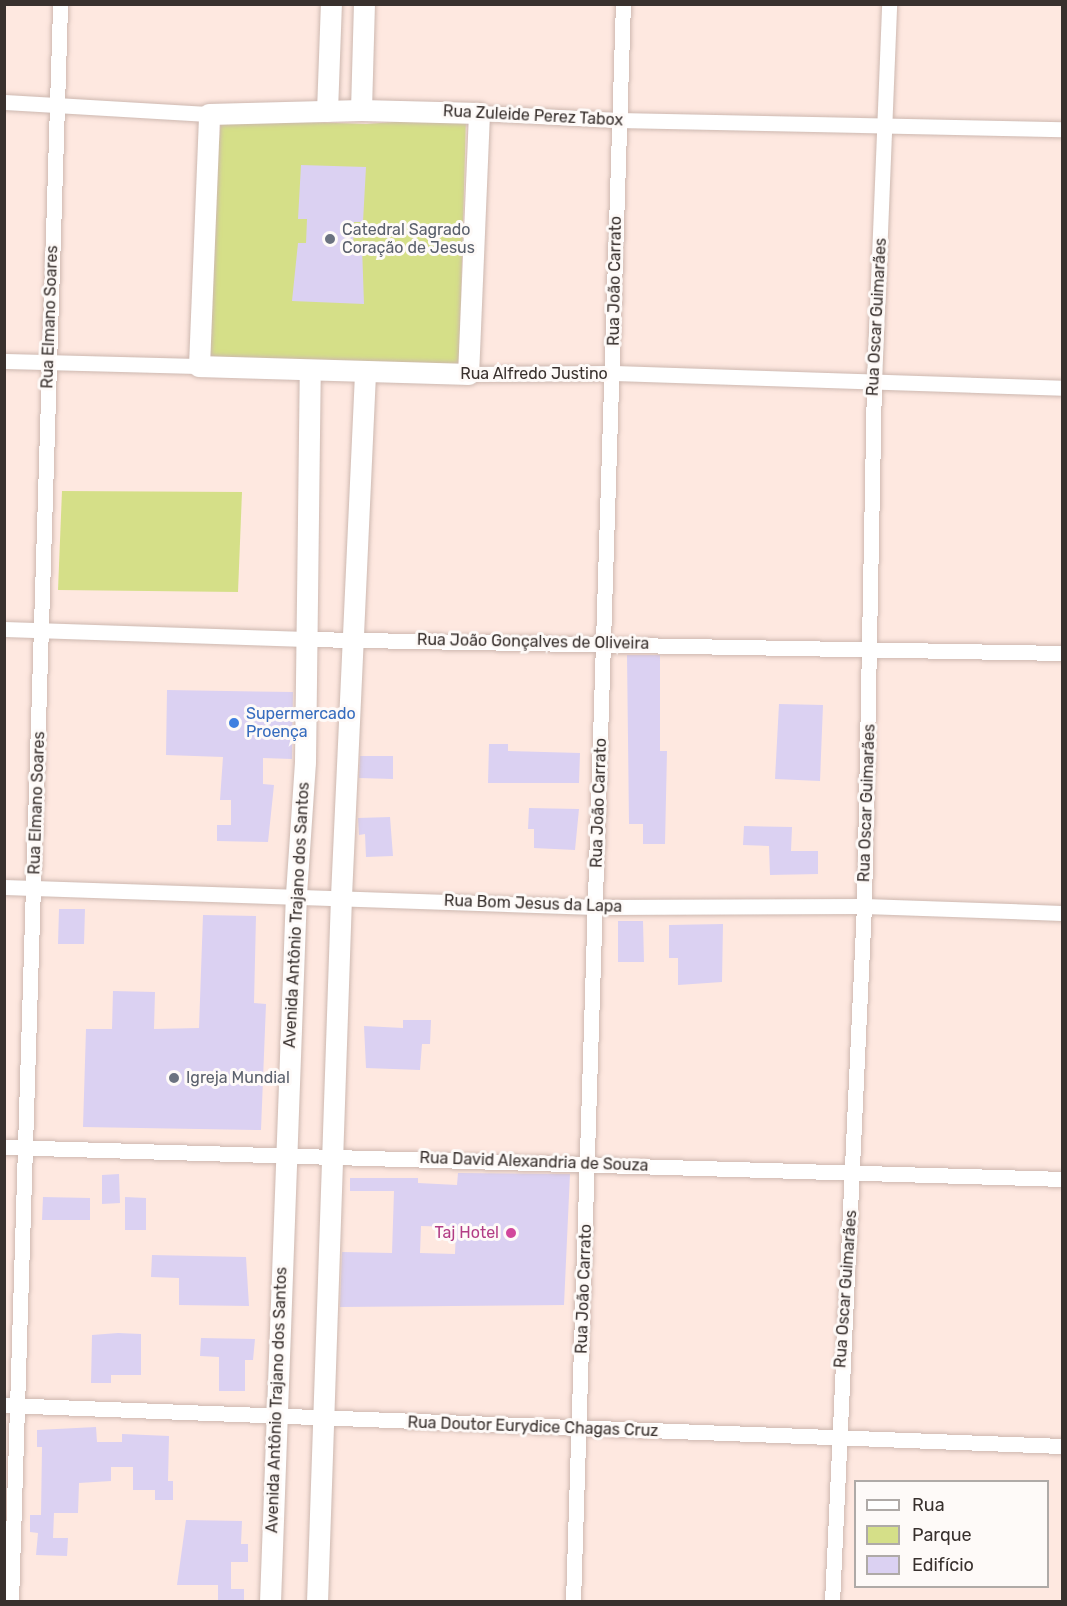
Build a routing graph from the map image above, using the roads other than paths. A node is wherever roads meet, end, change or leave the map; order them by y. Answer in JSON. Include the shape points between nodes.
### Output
{"nodes":[{"id":1,"x":60,"y":4,"type":"edge"},
{"id":2,"x":331,"y":4,"type":"edge"},
{"id":3,"x":364,"y":4,"type":"edge"},
{"id":4,"x":623,"y":4,"type":"edge"},
{"id":5,"x":889,"y":4,"type":"edge"},
{"id":6,"x":4,"y":102,"type":"edge"},
{"id":7,"x":56,"y":104,"type":"junction"},
{"id":8,"x":361,"y":110,"type":"junction"},
{"id":9,"x":327,"y":111,"type":"junction"},
{"id":10,"x":479,"y":112,"type":"junction"},
{"id":11,"x":209,"y":114,"type":"junction"},
{"id":12,"x":618,"y":120,"type":"junction"},
{"id":13,"x":887,"y":127,"type":"junction"},
{"id":14,"x":1062,"y":129,"type":"edge"},
{"id":15,"x":4,"y":361,"type":"edge"},
{"id":16,"x":48,"y":363,"type":"junction"},
{"id":17,"x":199,"y":366,"type":"junction"},
{"id":18,"x":310,"y":372,"type":"junction"},
{"id":19,"x":614,"y":373,"type":"junction"},
{"id":20,"x":365,"y":374,"type":"junction"},
{"id":21,"x":468,"y":374,"type":"junction"},
{"id":22,"x":874,"y":382,"type":"junction"},
{"id":23,"x":1062,"y":388,"type":"edge"},
{"id":24,"x":4,"y":629,"type":"edge"},
{"id":25,"x":43,"y":631,"type":"junction"},
{"id":26,"x":353,"y":638,"type":"junction"},
{"id":27,"x":306,"y":639,"type":"junction"},
{"id":28,"x":605,"y":644,"type":"junction"},
{"id":29,"x":872,"y":647,"type":"junction"},
{"id":30,"x":1062,"y":653,"type":"edge"},
{"id":31,"x":4,"y":887,"type":"edge"},
{"id":32,"x":34,"y":889,"type":"junction"},
{"id":33,"x":296,"y":894,"type":"junction"},
{"id":34,"x":341,"y":896,"type":"junction"},
{"id":35,"x":864,"y":906,"type":"junction"},
{"id":36,"x":596,"y":907,"type":"junction"},
{"id":37,"x":1062,"y":913,"type":"edge"},
{"id":38,"x":4,"y":1147,"type":"edge"},
{"id":39,"x":27,"y":1148,"type":"junction"},
{"id":40,"x":286,"y":1154,"type":"junction"},
{"id":41,"x":332,"y":1156,"type":"junction"},
{"id":42,"x":588,"y":1163,"type":"junction"},
{"id":43,"x":854,"y":1173,"type":"junction"},
{"id":44,"x":1062,"y":1179,"type":"edge"},
{"id":45,"x":11,"y":1406,"type":"edge"},
{"id":46,"x":276,"y":1418,"type":"junction"},
{"id":47,"x":324,"y":1419,"type":"junction"},
{"id":48,"x":580,"y":1429,"type":"junction"},
{"id":49,"x":837,"y":1439,"type":"junction"},
{"id":50,"x":1062,"y":1446,"type":"edge"},
{"id":51,"x":11,"y":1602,"type":"edge"},
{"id":52,"x":270,"y":1602,"type":"edge"},
{"id":53,"x":317,"y":1602,"type":"edge"},
{"id":54,"x":573,"y":1602,"type":"edge"},
{"id":55,"x":832,"y":1602,"type":"edge"}],
"edges":[{"from":1,"to":7,"type":"street","name":"Rua Elmano Soares"},
{"from":2,"to":9,"type":"main road"},
{"from":3,"to":8,"type":"main road"},
{"from":4,"to":12,"type":"street","name":"Rua João Carrato"},
{"from":5,"to":13,"type":"street","name":"Rua Oscar Guimarães"},
{"from":6,"to":7,"type":"street","name":"Rua Zuleide Perez Tabox"},
{"from":7,"to":11,"type":"street","name":"Rua Zuleide Perez Tabox"},
{"from":7,"to":16,"type":"street","name":"Rua Elmano Soares"},
{"from":8,"to":9,"type":"main road","name":"Rua Zuleide Perez Tabox"},
{"from":8,"to":10,"type":"main road","name":"Rua Zuleide Perez Tabox"},
{"from":9,"to":11,"type":"main road","name":"Rua Zuleide Perez Tabox"},
{"from":10,"to":12,"type":"street","name":"Rua Zuleide Perez Tabox"},
{"from":10,"to":21,"type":"main road"},
{"from":11,"to":17,"type":"main road"},
{"from":12,"to":13,"type":"street","name":"Rua Zuleide Perez Tabox"},
{"from":12,"to":19,"type":"street","name":"Rua João Carrato"},
{"from":13,"to":14,"type":"street","name":"Rua Zuleide Perez Tabox"},
{"from":13,"to":22,"type":"street","name":"Rua Oscar Guimarães"},
{"from":15,"to":16,"type":"street","name":"Rua Alfredo Justino"},
{"from":16,"to":17,"type":"street","name":"Rua Alfredo Justino"},
{"from":16,"to":25,"type":"street","name":"Rua Elmano Soares"},
{"from":17,"to":18,"type":"main road","name":"Rua Alfredo Justino"},
{"from":18,"to":20,"type":"main road","name":"Rua Alfredo Justino"},
{"from":18,"to":27,"type":"main road","name":"Avenida Antônio Trajano dos Santos"},
{"from":19,"to":21,"type":"street","name":"Rua Alfredo Justino"},
{"from":19,"to":22,"type":"street","name":"Rua Alfredo Justino"},
{"from":19,"to":28,"type":"street","name":"Rua João Carrato"},
{"from":20,"to":21,"type":"main road","name":"Rua Alfredo Justino"},
{"from":20,"to":26,"type":"main road"},
{"from":22,"to":23,"type":"street","name":"Rua Alfredo Justino"},
{"from":22,"to":29,"type":"street","name":"Rua Oscar Guimarães"},
{"from":24,"to":25,"type":"street","name":"Rua João Gonçalves de Oliveira"},
{"from":25,"to":27,"type":"street","name":"Rua João Gonçalves de Oliveira"},
{"from":25,"to":32,"type":"street","name":"Rua Elmano Soares"},
{"from":26,"to":27,"type":"street","name":"Rua João Gonçalves de Oliveira"},
{"from":26,"to":28,"type":"street","name":"Rua João Gonçalves de Oliveira"},
{"from":26,"to":34,"type":"main road"},
{"from":27,"to":33,"type":"main road","name":"Avenida Antônio Trajano dos Santos","via":[[305,762]]},
{"from":28,"to":29,"type":"street","name":"Rua João Gonçalves de Oliveira"},
{"from":28,"to":36,"type":"street","name":"Rua João Carrato"},
{"from":29,"to":30,"type":"street","name":"Rua João Gonçalves de Oliveira"},
{"from":29,"to":35,"type":"street","name":"Rua Oscar Guimarães"},
{"from":31,"to":32,"type":"street","name":"Rua Bom Jesus da Lapa"},
{"from":32,"to":33,"type":"street","name":"Rua Bom Jesus da Lapa"},
{"from":32,"to":39,"type":"street","name":"Rua Elmano Soares"},
{"from":33,"to":34,"type":"street","name":"Rua Bom Jesus da Lapa"},
{"from":33,"to":40,"type":"main road","name":"Avenida Antônio Trajano dos Santos"},
{"from":34,"to":36,"type":"street","name":"Rua Bom Jesus da Lapa"},
{"from":34,"to":41,"type":"main road"},
{"from":35,"to":36,"type":"street","name":"Rua Bom Jesus da Lapa"},
{"from":35,"to":37,"type":"street","name":"Rua Bom Jesus da Lapa"},
{"from":35,"to":43,"type":"street","name":"Rua Oscar Guimarães"},
{"from":36,"to":42,"type":"street","name":"Rua João Carrato"},
{"from":38,"to":39,"type":"street","name":"Rua David Alexandria de Souza"},
{"from":39,"to":40,"type":"street","name":"Rua David Alexandria de Souza"},
{"from":39,"to":45,"type":"street","name":"Rua Elmano Soares"},
{"from":40,"to":41,"type":"street","name":"Rua David Alexandria de Souza"},
{"from":40,"to":46,"type":"main road","name":"Avenida Antônio Trajano dos Santos"},
{"from":41,"to":42,"type":"street","name":"Rua David Alexandria de Souza"},
{"from":41,"to":47,"type":"main road"},
{"from":42,"to":43,"type":"street","name":"Rua David Alexandria de Souza"},
{"from":42,"to":48,"type":"street","name":"Rua João Carrato"},
{"from":43,"to":44,"type":"street","name":"Rua David Alexandria de Souza"},
{"from":43,"to":49,"type":"street","name":"Rua Oscar Guimarães"},
{"from":45,"to":46,"type":"street","name":"Rua Doutor Eurydice Chagas Cruz"},
{"from":45,"to":51,"type":"street","name":"Rua Elmano Soares"},
{"from":46,"to":47,"type":"street","name":"Rua Doutor Eurydice Chagas Cruz"},
{"from":46,"to":52,"type":"main road","name":"Avenida Antônio Trajano dos Santos"},
{"from":47,"to":48,"type":"street","name":"Rua Doutor Eurydice Chagas Cruz"},
{"from":47,"to":53,"type":"main road"},
{"from":48,"to":49,"type":"street","name":"Rua Doutor Eurydice Chagas Cruz"},
{"from":48,"to":54,"type":"street","name":"Rua João Carrato"},
{"from":49,"to":50,"type":"street","name":"Rua Doutor Eurydice Chagas Cruz"},
{"from":49,"to":55,"type":"street","name":"Rua Oscar Guimarães"}]}
